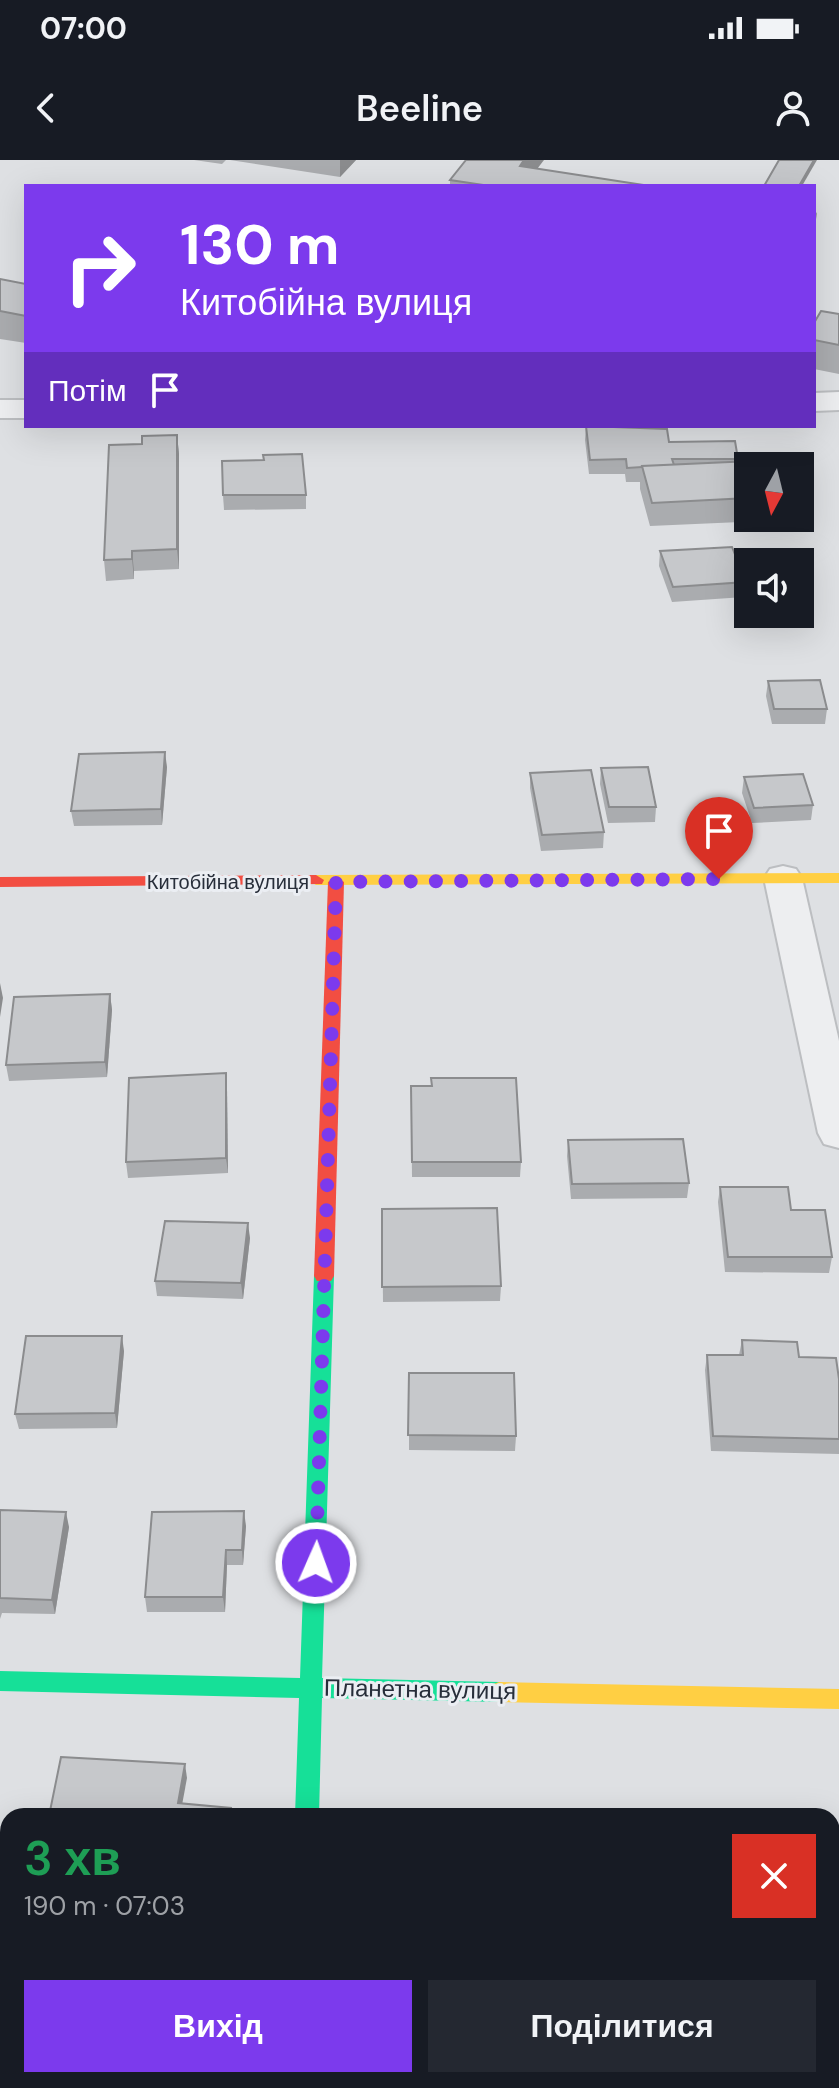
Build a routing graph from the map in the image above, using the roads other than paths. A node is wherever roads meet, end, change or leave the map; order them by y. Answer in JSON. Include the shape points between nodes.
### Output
{"nodes":[{"id":1,"x":839,"y":401,"type":"edge"},
{"id":2,"x":816,"y":402,"type":"edge"},
{"id":3,"x":0,"y":409,"type":"edge"},
{"id":4,"x":24,"y":409,"type":"edge"},
{"id":5,"x":783,"y":878,"type":"junction"},
{"id":6,"x":839,"y":878,"type":"edge"},
{"id":7,"x":0,"y":882,"type":"edge"},
{"id":8,"x":336,"y":882,"type":"junction"},
{"id":9,"x":839,"y":1133,"type":"edge"},
{"id":10,"x":0,"y":1681,"type":"edge"},
{"id":11,"x":312,"y":1687,"type":"junction"},
{"id":12,"x":839,"y":1699,"type":"edge"},
{"id":13,"x":307,"y":1808,"type":"edge"}],
"edges":[{"from":1,"to":2,"type":"street"},
{"from":3,"to":4,"type":"street"},
{"from":5,"to":6,"type":"street","name":"Китобійна вулиця"},
{"from":5,"to":8,"type":"street","name":"Китобійна вулиця"},
{"from":5,"to":9,"type":"street"},
{"from":7,"to":8,"type":"street","name":"Китобійна вулиця"},
{"from":8,"to":11,"type":"street"},
{"from":10,"to":11,"type":"street","name":"Планетна вулиця"},
{"from":11,"to":12,"type":"street","name":"Планетна вулиця"},
{"from":11,"to":13,"type":"street"}]}
